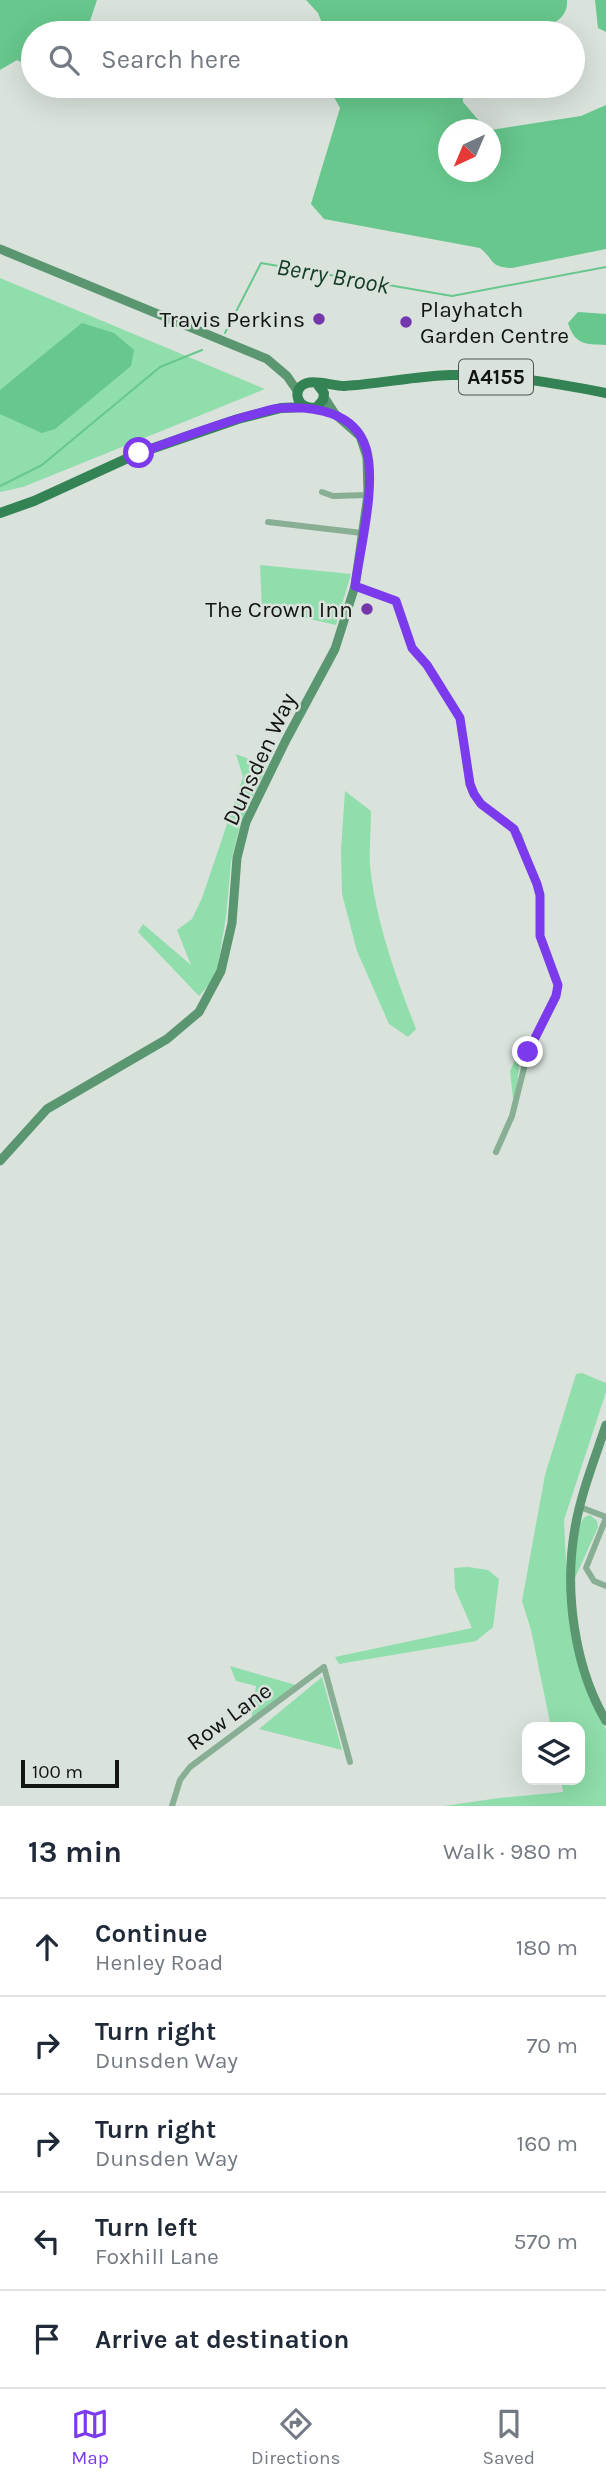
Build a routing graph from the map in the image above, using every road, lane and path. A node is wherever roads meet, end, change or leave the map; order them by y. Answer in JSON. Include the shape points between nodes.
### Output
{"nodes":[{"id":1,"x":0,"y":249,"type":"edge"},
{"id":2,"x":287,"y":376,"type":"junction"},
{"id":3,"x":312,"y":383,"type":"junction"},
{"id":4,"x":340,"y":386,"type":"junction"},
{"id":5,"x":298,"y":393,"type":"junction"},
{"id":6,"x":606,"y":393,"type":"edge"},
{"id":7,"x":324,"y":397,"type":"junction"},
{"id":8,"x":281,"y":408,"type":"junction"},
{"id":9,"x":309,"y":408,"type":"junction"},
{"id":10,"x":335,"y":414,"type":"junction"},
{"id":11,"x":322,"y":492,"type":"dead end"},
{"id":12,"x":368,"y":495,"type":"junction"},
{"id":13,"x":0,"y":513,"type":"edge"},
{"id":14,"x":268,"y":522,"type":"dead end"},
{"id":15,"x":362,"y":533,"type":"junction"},
{"id":16,"x":355,"y":586,"type":"junction"},
{"id":17,"x":496,"y":1152,"type":"dead end"},
{"id":18,"x":0,"y":1161,"type":"edge"},
{"id":19,"x":606,"y":1425,"type":"edge"},
{"id":20,"x":580,"y":1507,"type":"junction"},
{"id":21,"x":606,"y":1518,"type":"edge"},
{"id":22,"x":606,"y":1586,"type":"edge"},
{"id":23,"x":606,"y":1721,"type":"edge"},
{"id":24,"x":350,"y":1762,"type":"dead end"},
{"id":25,"x":172,"y":1806,"type":"edge"}],
"edges":[{"from":1,"to":2,"type":"street","via":[[267,359]]},
{"from":2,"to":3,"type":"street"},
{"from":2,"to":5,"type":"street"},
{"from":3,"to":4,"type":"main road","number":"A4155"},
{"from":3,"to":5,"type":"main road","via":[[301,386]]},
{"from":3,"to":7,"type":"main road","via":[[322,389]]},
{"from":4,"to":6,"type":"main road","number":"A4155","via":[[452,375],[525,379]]},
{"from":4,"to":7,"type":"main road","number":"A4155"},
{"from":5,"to":8,"type":"main road"},
{"from":5,"to":9,"type":"main road","via":[[300,403]]},
{"from":7,"to":9,"type":"main road"},
{"from":7,"to":10,"type":"street","name":"Dunsden Way"},
{"from":8,"to":9,"type":"main road"},
{"from":8,"to":13,"type":"main road","via":[[139,453]]},
{"from":9,"to":10,"type":"street","name":"Dunsden Way"},
{"from":10,"to":12,"type":"street","name":"Dunsden Way","via":[[357,431],[365,447]]},
{"from":11,"to":12,"type":"street"},
{"from":12,"to":15,"type":"street","name":"Dunsden Way"},
{"from":14,"to":15,"type":"street"},
{"from":15,"to":16,"type":"street","name":"Dunsden Way"},
{"from":16,"to":17,"type":"street","via":[[396,601],[412,648],[460,718],[474,794],[514,829],[540,895],[540,936],[558,985],[528,1052],[512,1116]]},
{"from":16,"to":18,"type":"street","name":"Dunsden Way","via":[[335,649],[246,822],[237,858],[232,923],[220,971],[199,1012],[167,1039],[47,1109]]},
{"from":19,"to":20,"type":"street"},
{"from":20,"to":21,"type":"street"},
{"from":20,"to":23,"type":"street","via":[[572,1552],[573,1610],[585,1671]]},
{"from":21,"to":22,"type":"street","via":[[586,1568],[594,1581]]},
{"from":24,"to":25,"type":"street","name":"Row Lane","via":[[324,1667],[190,1767],[180,1780]]}]}
